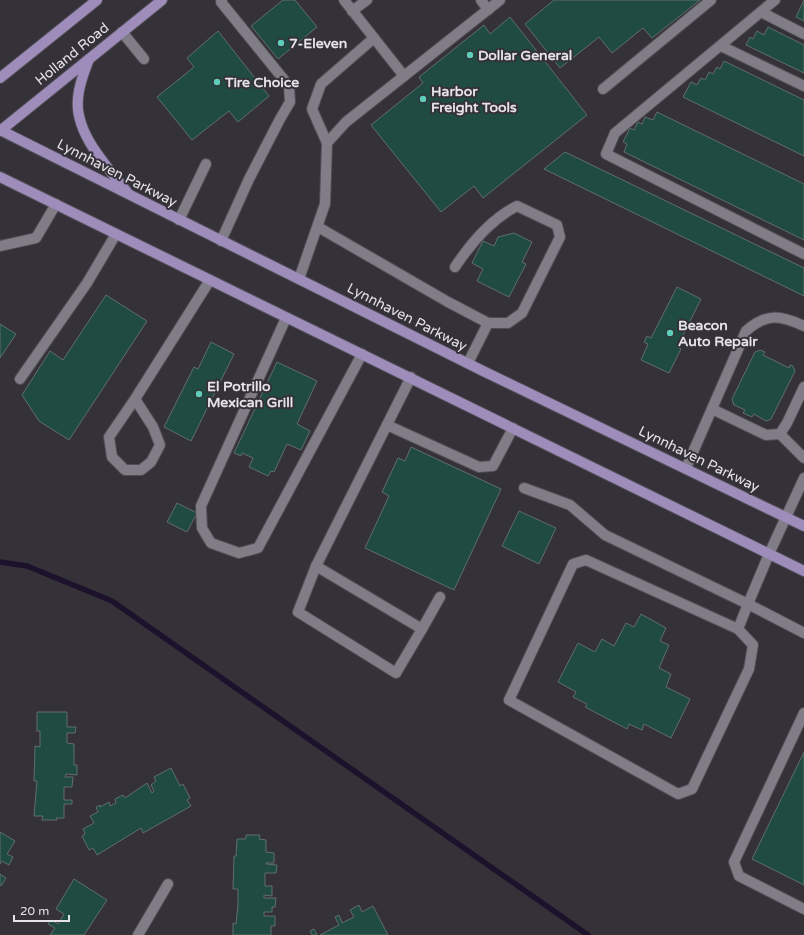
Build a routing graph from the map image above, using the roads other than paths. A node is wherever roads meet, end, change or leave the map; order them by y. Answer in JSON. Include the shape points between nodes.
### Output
{"nodes":[{"id":1,"x":97,"y":0,"type":"edge"},
{"id":2,"x":162,"y":0,"type":"edge"},
{"id":3,"x":222,"y":0,"type":"edge"},
{"id":4,"x":344,"y":0,"type":"edge"},
{"id":5,"x":367,"y":0,"type":"edge"},
{"id":6,"x":481,"y":0,"type":"edge"},
{"id":7,"x":500,"y":0,"type":"edge"},
{"id":8,"x":711,"y":0,"type":"edge"},
{"id":9,"x":775,"y":0,"type":"edge"},
{"id":10,"x":488,"y":10,"type":"junction"},
{"id":11,"x":352,"y":11,"type":"junction"},
{"id":12,"x":761,"y":12,"type":"junction"},
{"id":13,"x":122,"y":32,"type":"junction"},
{"id":14,"x":804,"y":34,"type":"edge"},
{"id":15,"x":374,"y":38,"type":"junction"},
{"id":16,"x":721,"y":46,"type":"junction"},
{"id":17,"x":90,"y":58,"type":"junction"},
{"id":18,"x":144,"y":59,"type":"dead end"},
{"id":19,"x":404,"y":76,"type":"junction"},
{"id":20,"x":0,"y":78,"type":"edge"},
{"id":21,"x":804,"y":86,"type":"edge"},
{"id":22,"x":603,"y":89,"type":"dead end"},
{"id":23,"x":0,"y":130,"type":"edge"},
{"id":24,"x":327,"y":143,"type":"junction"},
{"id":25,"x":206,"y":164,"type":"dead end"},
{"id":26,"x":0,"y":177,"type":"edge"},
{"id":27,"x":130,"y":195,"type":"junction"},
{"id":28,"x":56,"y":204,"type":"junction"},
{"id":29,"x":179,"y":220,"type":"junction"},
{"id":30,"x":318,"y":226,"type":"junction"},
{"id":31,"x":116,"y":234,"type":"junction"},
{"id":32,"x":221,"y":241,"type":"junction"},
{"id":33,"x":0,"y":246,"type":"edge"},
{"id":34,"x":804,"y":254,"type":"edge"},
{"id":35,"x":454,"y":266,"type":"dead end"},
{"id":36,"x":299,"y":279,"type":"junction"},
{"id":37,"x":210,"y":280,"type":"junction"},
{"id":38,"x":286,"y":318,"type":"junction"},
{"id":39,"x":488,"y":323,"type":"junction"},
{"id":40,"x":804,"y":326,"type":"edge"},
{"id":41,"x":362,"y":354,"type":"junction"},
{"id":42,"x":468,"y":363,"type":"junction"},
{"id":43,"x":411,"y":377,"type":"junction"},
{"id":44,"x":20,"y":379,"type":"dead end"},
{"id":45,"x":804,"y":387,"type":"edge"},
{"id":46,"x":135,"y":399,"type":"junction"},
{"id":47,"x":712,"y":409,"type":"junction"},
{"id":48,"x":387,"y":424,"type":"junction"},
{"id":49,"x":514,"y":428,"type":"junction"},
{"id":50,"x":780,"y":434,"type":"junction"},
{"id":51,"x":804,"y":458,"type":"edge"},
{"id":52,"x":686,"y":468,"type":"junction"},
{"id":53,"x":804,"y":478,"type":"edge"},
{"id":54,"x":524,"y":488,"type":"dead end"},
{"id":55,"x":786,"y":517,"type":"junction"},
{"id":56,"x":804,"y":526,"type":"edge"},
{"id":57,"x":769,"y":554,"type":"junction"},
{"id":58,"x":316,"y":566,"type":"junction"},
{"id":59,"x":804,"y":571,"type":"edge"},
{"id":60,"x":440,"y":597,"type":"dead end"},
{"id":61,"x":748,"y":604,"type":"junction"},
{"id":62,"x":422,"y":629,"type":"junction"},
{"id":63,"x":738,"y":629,"type":"junction"},
{"id":64,"x":804,"y":633,"type":"edge"},
{"id":65,"x":804,"y":713,"type":"edge"},
{"id":66,"x":168,"y":884,"type":"dead end"},
{"id":67,"x":804,"y":909,"type":"edge"},
{"id":68,"x":138,"y":935,"type":"edge"}],
"edges":[{"from":1,"to":20,"type":"main road","name":"Holland Road"},
{"from":2,"to":13,"type":"main road","name":"Holland Road"},
{"from":3,"to":32,"type":"street","via":[[289,86],[290,102],[249,179]]},
{"from":4,"to":11,"type":"street"},
{"from":5,"to":11,"type":"street"},
{"from":6,"to":10,"type":"street"},
{"from":7,"to":10,"type":"street"},
{"from":8,"to":22,"type":"street"},
{"from":9,"to":12,"type":"street"},
{"from":10,"to":19,"type":"street"},
{"from":11,"to":15,"type":"street"},
{"from":12,"to":14,"type":"street"},
{"from":12,"to":16,"type":"street"},
{"from":13,"to":17,"type":"main road","name":"Holland Road"},
{"from":13,"to":18,"type":"street"},
{"from":15,"to":19,"type":"street"},
{"from":15,"to":24,"type":"street","via":[[321,84],[312,109]]},
{"from":16,"to":21,"type":"street"},
{"from":16,"to":34,"type":"street","via":[[616,133],[606,154]]},
{"from":17,"to":23,"type":"main road","name":"Holland Road"},
{"from":17,"to":27,"type":"main road","via":[[77,100],[83,130],[89,143]]},
{"from":19,"to":24,"type":"street","via":[[346,122]]},
{"from":23,"to":27,"type":"main road","name":"Lynnhaven Parkway"},
{"from":24,"to":30,"type":"street","via":[[325,204]]},
{"from":25,"to":29,"type":"street"},
{"from":26,"to":28,"type":"main road"},
{"from":27,"to":29,"type":"main road","name":"Lynnhaven Parkway"},
{"from":28,"to":31,"type":"main road"},
{"from":28,"to":33,"type":"street","via":[[36,238]]},
{"from":29,"to":32,"type":"main road","name":"Lynnhaven Parkway"},
{"from":30,"to":36,"type":"street"},
{"from":30,"to":39,"type":"street"},
{"from":31,"to":37,"type":"main road"},
{"from":31,"to":44,"type":"street","via":[[87,283]]},
{"from":32,"to":36,"type":"main road","name":"Lynnhaven Parkway"},
{"from":35,"to":39,"type":"street","via":[[471,244],[504,213],[517,206],[557,225],[560,237],[522,313],[508,323]]},
{"from":36,"to":42,"type":"main road","name":"Lynnhaven Parkway"},
{"from":37,"to":38,"type":"main road"},
{"from":37,"to":46,"type":"street"},
{"from":38,"to":41,"type":"main road"},
{"from":38,"to":41,"type":"street","via":[[201,506],[202,528],[211,543],[239,553],[258,548]]},
{"from":39,"to":42,"type":"street"},
{"from":40,"to":47,"type":"street","via":[[781,317],[767,318],[756,322],[746,331]]},
{"from":41,"to":43,"type":"main road"},
{"from":42,"to":52,"type":"main road","name":"Lynnhaven Parkway"},
{"from":43,"to":48,"type":"street"},
{"from":43,"to":49,"type":"main road"},
{"from":45,"to":50,"type":"street"},
{"from":46,"to":46,"type":"street","via":[[109,437],[112,457],[125,470],[141,470],[151,462],[160,445]]},
{"from":47,"to":50,"type":"street","via":[[766,435]]},
{"from":47,"to":52,"type":"street"},
{"from":48,"to":49,"type":"street","via":[[479,467],[493,466]]},
{"from":48,"to":58,"type":"street"},
{"from":49,"to":57,"type":"main road"},
{"from":50,"to":51,"type":"street"},
{"from":52,"to":55,"type":"main road","name":"Lynnhaven Parkway"},
{"from":53,"to":55,"type":"street"},
{"from":54,"to":61,"type":"street","via":[[570,505],[605,535]]},
{"from":55,"to":56,"type":"main road","name":"Lynnhaven Parkway"},
{"from":55,"to":57,"type":"street"},
{"from":57,"to":59,"type":"main road"},
{"from":57,"to":61,"type":"street"},
{"from":58,"to":62,"type":"street"},
{"from":58,"to":62,"type":"street","via":[[298,612],[396,673]]},
{"from":60,"to":62,"type":"street"},
{"from":61,"to":63,"type":"street"},
{"from":61,"to":64,"type":"street"},
{"from":63,"to":63,"type":"street","via":[[753,645],[749,669],[692,789],[678,794],[509,700],[573,564],[586,560]]},
{"from":65,"to":67,"type":"street","via":[[734,862],[739,876]]},
{"from":66,"to":68,"type":"street"}]}
